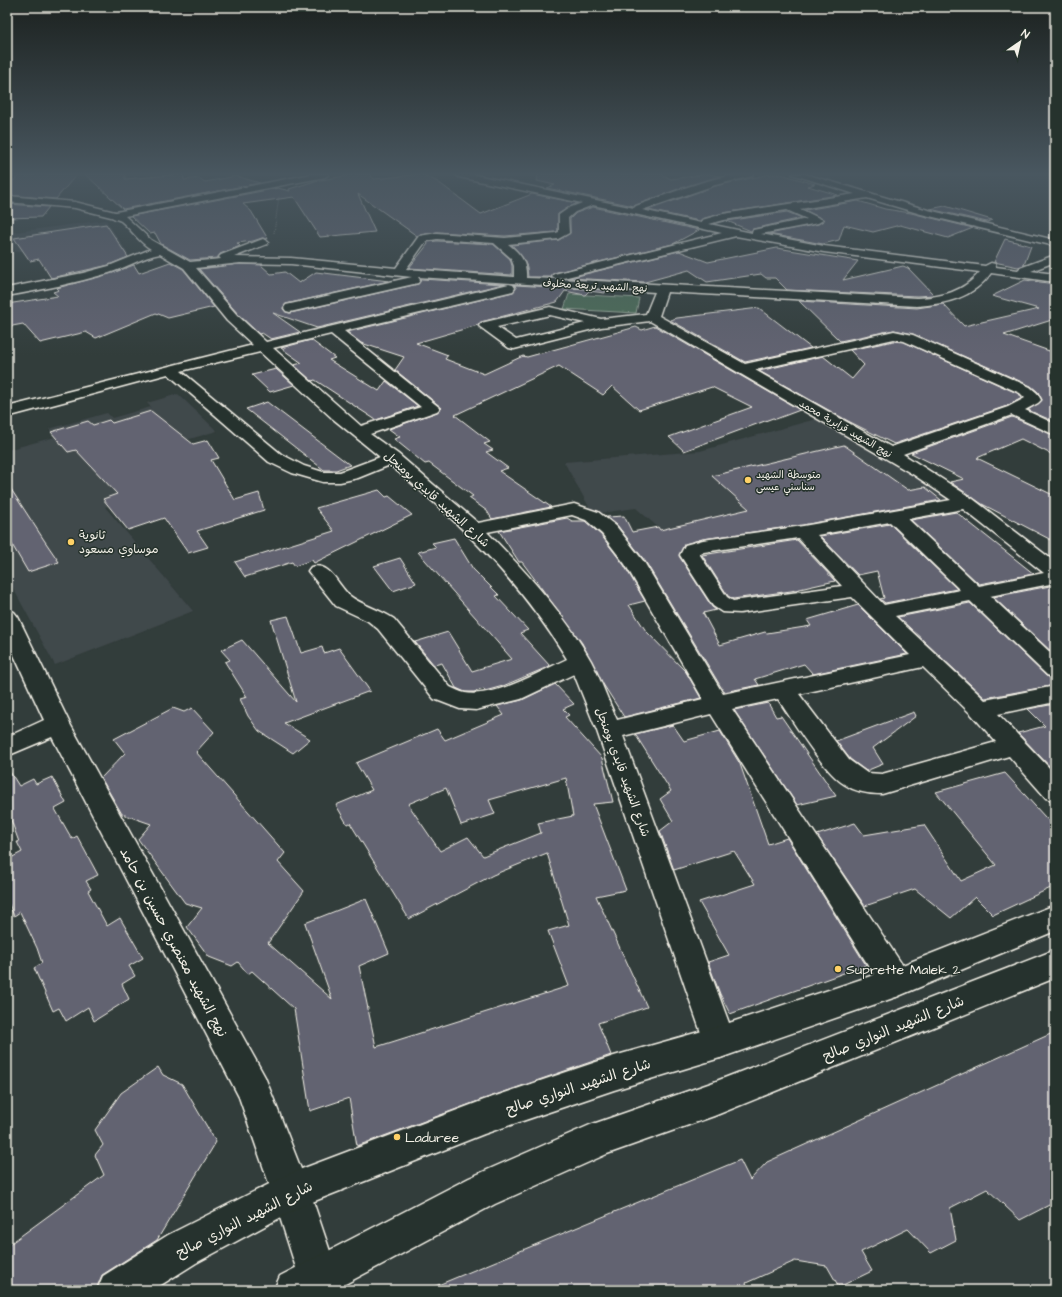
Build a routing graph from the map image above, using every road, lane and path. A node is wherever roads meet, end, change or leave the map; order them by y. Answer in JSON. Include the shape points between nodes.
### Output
{"nodes":[{"id":1,"x":140,"y":235,"type":"edge"},
{"id":2,"x":274,"y":235,"type":"edge"},
{"id":3,"x":562,"y":235,"type":"edge"},
{"id":4,"x":729,"y":235,"type":"edge"},
{"id":5,"x":744,"y":235,"type":"edge"},
{"id":6,"x":773,"y":235,"type":"edge"},
{"id":7,"x":1017,"y":235,"type":"edge"},
{"id":8,"x":496,"y":240,"type":"junction"},
{"id":9,"x":263,"y":242,"type":"joint"},
{"id":10,"x":1055,"y":243,"type":"edge"},
{"id":11,"x":160,"y":251,"type":"junction"},
{"id":12,"x":1055,"y":258,"type":"edge"},
{"id":13,"x":208,"y":264,"type":"junction"},
{"id":14,"x":188,"y":266,"type":"junction"},
{"id":15,"x":989,"y":268,"type":"junction"},
{"id":16,"x":1024,"y":270,"type":"junction"},
{"id":17,"x":398,"y":273,"type":"junction"},
{"id":18,"x":1055,"y":273,"type":"edge"},
{"id":19,"x":433,"y":276,"type":"junction"},
{"id":20,"x":1055,"y":278,"type":"edge"},
{"id":21,"x":527,"y":282,"type":"junction"},
{"id":22,"x":663,"y":288,"type":"junction"},
{"id":23,"x":7,"y":292,"type":"edge"},
{"id":24,"x":290,"y":308,"type":"dead end"},
{"id":25,"x":652,"y":317,"type":"junction"},
{"id":26,"x":600,"y":324,"type":"junction"},
{"id":27,"x":334,"y":330,"type":"junction"},
{"id":28,"x":263,"y":347,"type":"junction"},
{"id":29,"x":170,"y":369,"type":"junction"},
{"id":30,"x":743,"y":369,"type":"junction"},
{"id":31,"x":1013,"y":410,"type":"junction"},
{"id":32,"x":7,"y":412,"type":"edge"},
{"id":33,"x":1055,"y":430,"type":"edge"},
{"id":34,"x":359,"y":432,"type":"junction"},
{"id":35,"x":890,"y":454,"type":"junction"},
{"id":36,"x":392,"y":458,"type":"junction"},
{"id":37,"x":967,"y":503,"type":"junction"},
{"id":38,"x":893,"y":515,"type":"junction"},
{"id":39,"x":474,"y":529,"type":"junction"},
{"id":40,"x":803,"y":532,"type":"junction"},
{"id":41,"x":318,"y":571,"type":"dead end"},
{"id":42,"x":1055,"y":572,"type":"edge"},
{"id":43,"x":1055,"y":577,"type":"edge"},
{"id":44,"x":857,"y":590,"type":"junction"},
{"id":45,"x":974,"y":592,"type":"junction"},
{"id":46,"x":879,"y":613,"type":"junction"},
{"id":47,"x":7,"y":617,"type":"edge"},
{"id":48,"x":927,"y":659,"type":"junction"},
{"id":49,"x":580,"y":662,"type":"junction"},
{"id":50,"x":1055,"y":670,"type":"edge"},
{"id":51,"x":784,"y":691,"type":"junction"},
{"id":52,"x":1055,"y":694,"type":"edge"},
{"id":53,"x":717,"y":704,"type":"junction"},
{"id":54,"x":980,"y":710,"type":"junction"},
{"id":55,"x":58,"y":724,"type":"junction"},
{"id":56,"x":609,"y":731,"type":"junction"},
{"id":57,"x":1013,"y":746,"type":"junction"},
{"id":58,"x":7,"y":747,"type":"edge"},
{"id":59,"x":1055,"y":791,"type":"edge"},
{"id":60,"x":1055,"y":918,"type":"edge"},
{"id":61,"x":1055,"y":964,"type":"edge"},
{"id":62,"x":896,"y":982,"type":"junction"},
{"id":63,"x":720,"y":1042,"type":"junction"},
{"id":64,"x":291,"y":1192,"type":"junction"},
{"id":65,"x":312,"y":1286,"type":"edge"},
{"id":66,"x":117,"y":1290,"type":"edge"}],
"edges":[{"from":1,"to":11,"type":"street","name":"شارع الشهيد قايدي بومنجل"},
{"from":2,"to":9,"type":"path","via":[[273,240]]},
{"from":3,"to":8,"type":"street","via":[[523,240]]},
{"from":4,"to":21,"type":"street"},
{"from":5,"to":15,"type":"street","via":[[824,249]]},
{"from":6,"to":15,"type":"street"},
{"from":7,"to":10,"type":"street"},
{"from":8,"to":17,"type":"street","via":[[437,236],[420,239]]},
{"from":8,"to":21,"type":"street","via":[[520,261]]},
{"from":9,"to":13,"type":"street"},
{"from":11,"to":14,"type":"street","name":"شارع الشهيد قايدي بومنجل"},
{"from":11,"to":23,"type":"street","via":[[145,253],[113,268],[70,280]]},
{"from":12,"to":16,"type":"street"},
{"from":13,"to":14,"type":"street","name":"نهج الشهيد تريعة مخلوف"},
{"from":13,"to":17,"type":"street","name":"نهج الشهيد تريعة مخلوف","via":[[246,260],[291,261]]},
{"from":14,"to":28,"type":"street","name":"شارع الشهيد قايدي بومنجل","via":[[232,318]]},
{"from":15,"to":16,"type":"street"},
{"from":15,"to":20,"type":"street"},
{"from":15,"to":22,"type":"street","name":"نهج الشهيد تريعة مخلوف","via":[[964,293],[950,299],[935,301],[887,301]]},
{"from":16,"to":18,"type":"street"},
{"from":17,"to":19,"type":"street","name":"نهج الشهيد تريعة مخلوف"},
{"from":19,"to":21,"type":"street","name":"نهج الشهيد تريعة مخلوف"},
{"from":19,"to":24,"type":"street"},
{"from":21,"to":22,"type":"street","name":"نهج الشهيد تريعة مخلوف"},
{"from":21,"to":27,"type":"street"},
{"from":22,"to":25,"type":"street"},
{"from":25,"to":26,"type":"street"},
{"from":25,"to":30,"type":"street","name":"نهج الشهيد قرايرية محمد"},
{"from":26,"to":26,"type":"street","via":[[550,311],[486,326],[514,345]]},
{"from":27,"to":28,"type":"street"},
{"from":27,"to":34,"type":"street","via":[[432,408]]},
{"from":28,"to":29,"type":"street"},
{"from":28,"to":34,"type":"street","name":"شارع الشهيد قايدي بومنجل"},
{"from":29,"to":32,"type":"street"},
{"from":29,"to":36,"type":"street","via":[[275,458],[292,467],[313,474],[340,477]]},
{"from":30,"to":31,"type":"street","via":[[884,336],[899,336],[1025,390],[1032,396],[1033,400],[1030,403]]},
{"from":30,"to":35,"type":"street","name":"نهج الشهيد قرايرية محمد"},
{"from":31,"to":33,"type":"street"},
{"from":31,"to":35,"type":"street"},
{"from":34,"to":36,"type":"street","name":"شارع الشهيد قايدي بومنجل"},
{"from":35,"to":37,"type":"street","name":"نهج الشهيد قرايرية محمد"},
{"from":36,"to":39,"type":"street","name":"شارع الشهيد قايدي بومنجل"},
{"from":37,"to":38,"type":"street"},
{"from":37,"to":42,"type":"street","name":"نهج الشهيد قرايرية محمد"},
{"from":38,"to":40,"type":"street"},
{"from":38,"to":45,"type":"street"},
{"from":39,"to":49,"type":"street","name":"شارع الشهيد قايدي بومنجل","via":[[531,593],[563,634]]},
{"from":39,"to":53,"type":"street","via":[[567,510],[579,510],[592,516],[609,530],[634,562]]},
{"from":40,"to":44,"type":"street"},
{"from":40,"to":44,"type":"street","via":[[703,546],[692,549],[690,555],[720,601],[729,607]]},
{"from":41,"to":49,"type":"street","via":[[343,601],[386,624],[442,693],[460,701],[476,702],[513,693]]},
{"from":43,"to":45,"type":"street"},
{"from":44,"to":46,"type":"street"},
{"from":45,"to":46,"type":"street"},
{"from":45,"to":50,"type":"street"},
{"from":46,"to":48,"type":"street"},
{"from":47,"to":55,"type":"street","name":"نهج الشهيد معنصري حسين بن حامد"},
{"from":48,"to":51,"type":"street"},
{"from":48,"to":54,"type":"street"},
{"from":49,"to":56,"type":"street","name":"شارع الشهيد قايدي بومنجل"},
{"from":51,"to":53,"type":"street"},
{"from":51,"to":57,"type":"street","via":[[840,767],[860,782],[882,784]]},
{"from":52,"to":54,"type":"street"},
{"from":53,"to":56,"type":"street"},
{"from":53,"to":62,"type":"street"},
{"from":54,"to":57,"type":"street"},
{"from":55,"to":58,"type":"street"},
{"from":55,"to":64,"type":"street","name":"نهج الشهيد معنصري حسين بن حامد","via":[[253,1090]]},
{"from":56,"to":63,"type":"street","name":"شارع الشهيد قايدي بومنجل"},
{"from":57,"to":59,"type":"street"},
{"from":60,"to":62,"type":"street","name":"شارع الشهيد النواري صالح"},
{"from":61,"to":65,"type":"street","name":"شارع الشهيد النواري صالح","via":[[714,1099],[603,1138],[482,1191]]},
{"from":62,"to":63,"type":"street","name":"شارع الشهيد النواري صالح"},
{"from":63,"to":64,"type":"street","name":"شارع الشهيد النواري صالح","via":[[614,1073],[484,1117]]},
{"from":64,"to":65,"type":"street","name":"نهج الشهيد معنصري حسين بن حامد"},
{"from":64,"to":66,"type":"street","name":"شارع الشهيد النواري صالح","via":[[182,1249]]}]}
